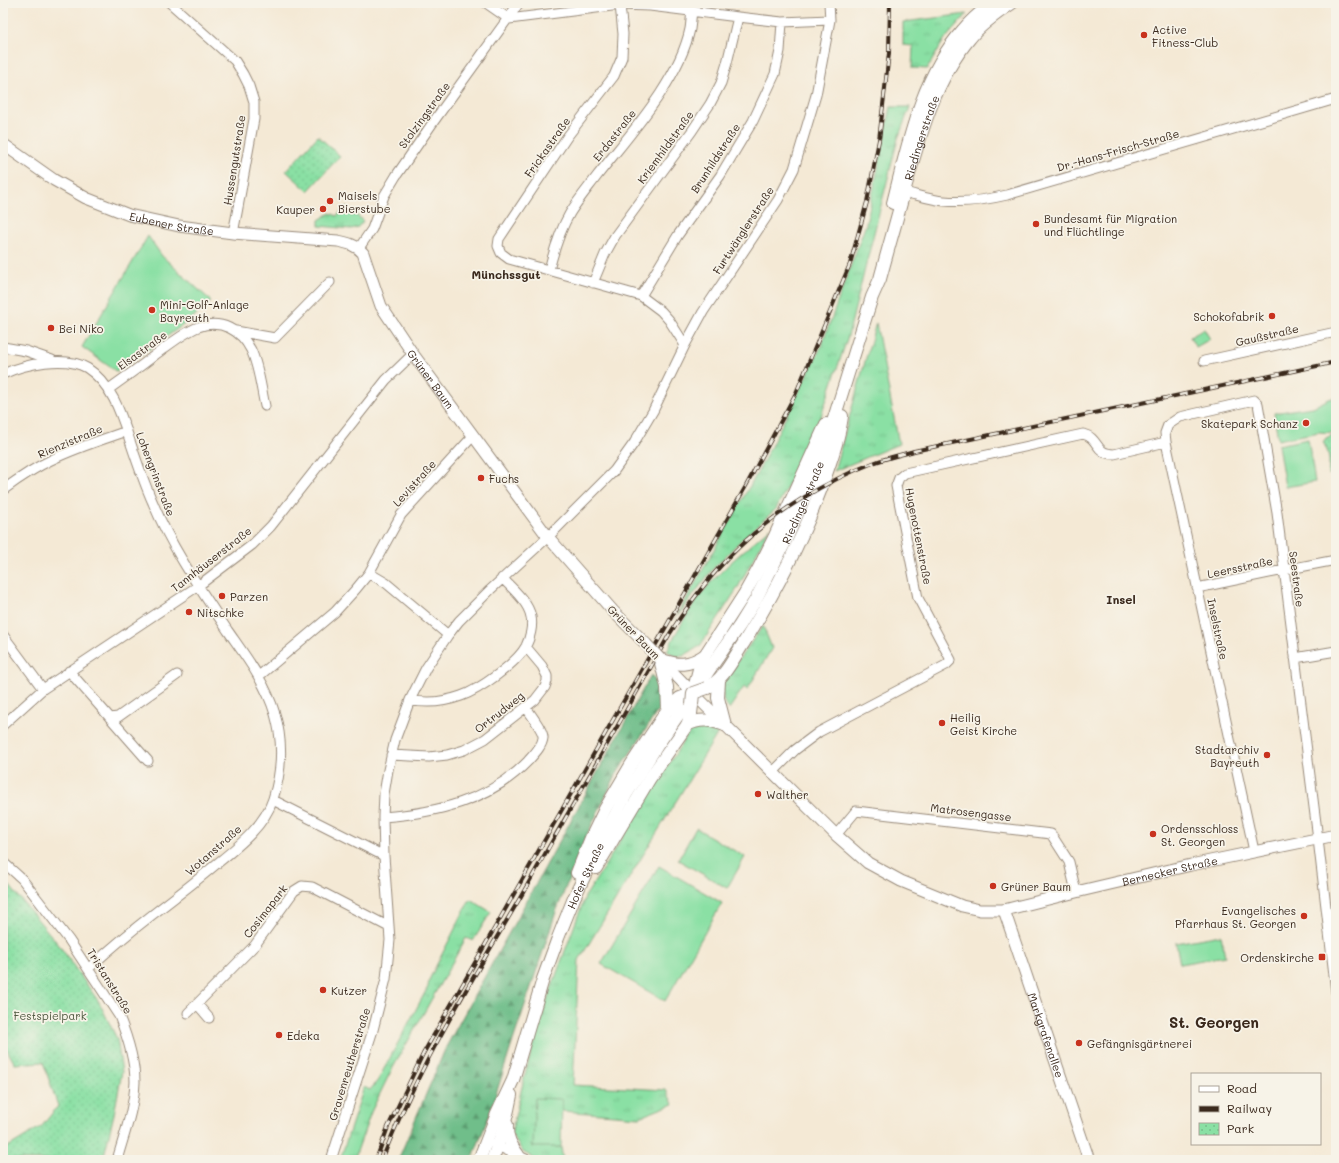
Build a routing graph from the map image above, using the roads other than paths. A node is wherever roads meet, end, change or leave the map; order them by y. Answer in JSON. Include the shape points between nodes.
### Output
{"nodes":[{"id":1,"x":170,"y":3,"type":"edge"},
{"id":2,"x":486,"y":3,"type":"edge"},
{"id":3,"x":519,"y":3,"type":"edge"},
{"id":4,"x":829,"y":3,"type":"edge"},
{"id":5,"x":992,"y":3,"type":"edge"},
{"id":6,"x":1012,"y":3,"type":"edge"},
{"id":7,"x":620,"y":6,"type":"junction"},
{"id":8,"x":692,"y":11,"type":"junction"},
{"id":9,"x":738,"y":18,"type":"junction"},
{"id":10,"x":509,"y":19,"type":"junction"},
{"id":11,"x":830,"y":20,"type":"junction"},
{"id":12,"x":782,"y":22,"type":"junction"},
{"id":13,"x":1336,"y":99,"type":"edge"},
{"id":14,"x":3,"y":144,"type":"edge"},
{"id":15,"x":904,"y":192,"type":"junction"},
{"id":16,"x":232,"y":233,"type":"junction"},
{"id":17,"x":359,"y":248,"type":"junction"},
{"id":18,"x":549,"y":270,"type":"junction"},
{"id":19,"x":330,"y":282,"type":"dead end"},
{"id":20,"x":593,"y":283,"type":"junction"},
{"id":21,"x":641,"y":296,"type":"junction"},
{"id":22,"x":872,"y":298,"type":"junction"},
{"id":23,"x":236,"y":331,"type":"junction"},
{"id":24,"x":1336,"y":332,"type":"edge"},
{"id":25,"x":684,"y":345,"type":"junction"},
{"id":26,"x":3,"y":347,"type":"edge"},
{"id":27,"x":413,"y":354,"type":"junction"},
{"id":28,"x":52,"y":360,"type":"junction"},
{"id":29,"x":1204,"y":361,"type":"dead end"},
{"id":30,"x":3,"y":374,"type":"edge"},
{"id":31,"x":108,"y":390,"type":"junction"},
{"id":32,"x":843,"y":391,"type":"junction"},
{"id":33,"x":265,"y":406,"type":"dead end"},
{"id":34,"x":1180,"y":417,"type":"joint"},
{"id":35,"x":127,"y":431,"type":"junction"},
{"id":36,"x":473,"y":436,"type":"junction"},
{"id":37,"x":1166,"y":442,"type":"junction"},
{"id":38,"x":3,"y":490,"type":"edge"},
{"id":39,"x":548,"y":537,"type":"junction"},
{"id":40,"x":1336,"y":560,"type":"edge"},
{"id":41,"x":1284,"y":570,"type":"junction"},
{"id":42,"x":369,"y":573,"type":"junction"},
{"id":43,"x":502,"y":578,"type":"junction"},
{"id":44,"x":198,"y":586,"type":"junction"},
{"id":45,"x":1197,"y":588,"type":"junction"},
{"id":46,"x":3,"y":635,"type":"edge"},
{"id":47,"x":448,"y":635,"type":"junction"},
{"id":48,"x":526,"y":646,"type":"junction"},
{"id":49,"x":1336,"y":652,"type":"edge"},
{"id":50,"x":705,"y":655,"type":"junction"},
{"id":51,"x":1295,"y":658,"type":"junction"},
{"id":52,"x":660,"y":659,"type":"junction"},
{"id":53,"x":69,"y":671,"type":"junction"},
{"id":54,"x":177,"y":675,"type":"dead end"},
{"id":55,"x":259,"y":676,"type":"junction"},
{"id":56,"x":719,"y":680,"type":"junction"},
{"id":57,"x":43,"y":689,"type":"junction"},
{"id":58,"x":696,"y":692,"type":"junction"},
{"id":59,"x":410,"y":700,"type":"junction"},
{"id":60,"x":526,"y":707,"type":"junction"},
{"id":61,"x":668,"y":709,"type":"junction"},
{"id":62,"x":110,"y":718,"type":"junction"},
{"id":63,"x":687,"y":724,"type":"junction"},
{"id":64,"x":3,"y":725,"type":"edge"},
{"id":65,"x":725,"y":725,"type":"junction"},
{"id":66,"x":391,"y":755,"type":"junction"},
{"id":67,"x":148,"y":761,"type":"dead end"},
{"id":68,"x":772,"y":773,"type":"junction"},
{"id":69,"x":273,"y":800,"type":"junction"},
{"id":70,"x":383,"y":817,"type":"junction"},
{"id":71,"x":836,"y":835,"type":"junction"},
{"id":72,"x":1336,"y":835,"type":"edge"},
{"id":73,"x":1318,"y":839,"type":"junction"},
{"id":74,"x":1254,"y":851,"type":"junction"},
{"id":75,"x":384,"y":856,"type":"junction"},
{"id":76,"x":3,"y":862,"type":"edge"},
{"id":77,"x":1076,"y":892,"type":"junction"},
{"id":78,"x":574,"y":898,"type":"junction"},
{"id":79,"x":1004,"y":910,"type":"junction"},
{"id":80,"x":389,"y":927,"type":"junction"},
{"id":81,"x":89,"y":968,"type":"junction"},
{"id":82,"x":1336,"y":992,"type":"edge"},
{"id":83,"x":197,"y":1004,"type":"junction"},
{"id":84,"x":188,"y":1013,"type":"dead end"},
{"id":85,"x":209,"y":1018,"type":"dead end"},
{"id":86,"x":513,"y":1080,"type":"junction"},
{"id":87,"x":507,"y":1118,"type":"junction"},
{"id":88,"x":486,"y":1141,"type":"junction"},
{"id":89,"x":498,"y":1146,"type":"junction"},
{"id":90,"x":519,"y":1158,"type":"edge"},
{"id":91,"x":117,"y":1160,"type":"edge"},
{"id":92,"x":331,"y":1160,"type":"edge"},
{"id":93,"x":479,"y":1160,"type":"edge"},
{"id":94,"x":492,"y":1160,"type":"edge"},
{"id":95,"x":1089,"y":1160,"type":"edge"}],
"edges":[{"from":1,"to":16,"type":"street","name":"Hussengutstraße","via":[[235,61],[254,102],[254,119]]},
{"from":2,"to":10,"type":"street"},
{"from":3,"to":10,"type":"street","name":"Stolzingstraße"},
{"from":4,"to":11,"type":"street","name":"Furtwänglerstraße"},
{"from":5,"to":22,"type":"main road","name":"Riedingerstraße","via":[[963,30],[946,53],[921,104],[910,136],[873,277]]},
{"from":6,"to":15,"type":"main road","name":"Riedingerstraße","via":[[970,37],[942,80],[918,140]]},
{"from":7,"to":8,"type":"street","via":[[650,6]]},
{"from":7,"to":10,"type":"street"},
{"from":7,"to":18,"type":"street","name":"Frickastraße","via":[[622,57],[614,76],[567,137],[499,239],[501,253],[509,259]]},
{"from":8,"to":9,"type":"street"},
{"from":8,"to":18,"type":"street","name":"Erdastraße","via":[[684,48],[672,74],[646,113],[570,213],[556,245]]},
{"from":9,"to":12,"type":"street"},
{"from":9,"to":20,"type":"street","name":"Kriemhildstraße","via":[[721,83],[710,104],[615,236]]},
{"from":10,"to":17,"type":"street","name":"Stolzingstraße","via":[[399,172],[384,196],[372,229]]},
{"from":11,"to":12,"type":"street"},
{"from":11,"to":25,"type":"street","name":"Furtwänglerstraße","via":[[816,95],[794,169],[778,200],[703,312]]},
{"from":12,"to":21,"type":"street","name":"Brunhildstraße","via":[[775,74],[753,121]]},
{"from":13,"to":15,"type":"street","name":"Dr.-Hans-Frisch-Straße","via":[[988,200],[943,201]]},
{"from":14,"to":16,"type":"street","name":"Eubener Straße","via":[[54,180],[86,198],[129,215],[179,226]]},
{"from":15,"to":22,"type":"main road","name":"Riedingerstraße","via":[[880,279]]},
{"from":16,"to":17,"type":"street","name":"Eubener Straße","via":[[338,241]]},
{"from":17,"to":27,"type":"street","name":"Grüner Baum","via":[[381,306]]},
{"from":18,"to":20,"type":"street"},
{"from":19,"to":23,"type":"street","name":"Elsastraße","via":[[275,338]]},
{"from":20,"to":21,"type":"street"},
{"from":21,"to":25,"type":"street","via":[[669,320]]},
{"from":22,"to":32,"type":"main road","name":"Riedingerstraße"},
{"from":23,"to":31,"type":"street","name":"Elsastraße","via":[[226,326],[199,327],[182,336]]},
{"from":23,"to":33,"type":"street","via":[[251,350]]},
{"from":24,"to":29,"type":"street","name":"Gaußstraße"},
{"from":25,"to":39,"type":"street","name":"Furtwänglerstraße","via":[[653,412],[634,443],[614,471]]},
{"from":26,"to":28,"type":"street","via":[[26,351]]},
{"from":27,"to":36,"type":"street","name":"Grüner Baum"},
{"from":27,"to":44,"type":"street","name":"Tannhäuserstraße","via":[[386,380],[271,526],[252,545]]},
{"from":28,"to":30,"type":"street"},
{"from":28,"to":31,"type":"street","name":"Lohengrinstraße","via":[[86,367]]},
{"from":31,"to":35,"type":"street","name":"Lohengrinstraße"},
{"from":32,"to":50,"type":"main road","via":[[760,568]]},
{"from":32,"to":56,"type":"main road","via":[[837,441],[809,519],[766,605]]},
{"from":32,"to":58,"type":"main road","name":"Riedingerstraße","via":[[817,469],[784,544],[756,599]]},
{"from":34,"to":37,"type":"street","name":"Inselstraße","via":[[1168,425],[1165,433]]},
{"from":34,"to":41,"type":"street","name":"Seestraße","via":[[1254,400],[1258,404]]},
{"from":35,"to":38,"type":"street","name":"Rienzistraße","via":[[49,460]]},
{"from":35,"to":44,"type":"street","name":"Lohengrinstraße","via":[[153,503],[172,544]]},
{"from":36,"to":39,"type":"street","name":"Grüner Baum"},
{"from":36,"to":42,"type":"street","name":"Levistraße","via":[[401,515]]},
{"from":37,"to":45,"type":"street","name":"Inselstraße"},
{"from":37,"to":68,"type":"street","name":"Hugenottenstraße","via":[[1107,454],[1091,437],[1083,434],[905,473],[899,478],[896,486],[918,598],[951,660],[819,732],[795,750]]},
{"from":39,"to":43,"type":"street","name":"Gravenreutherstraße"},
{"from":39,"to":52,"type":"street","name":"Grüner Baum","bridge":true,"via":[[613,611]]},
{"from":40,"to":41,"type":"street","name":"Leersstraße"},
{"from":41,"to":45,"type":"street","name":"Leersstraße"},
{"from":41,"to":51,"type":"street","name":"Seestraße"},
{"from":42,"to":47,"type":"street","via":[[386,583]]},
{"from":42,"to":55,"type":"street","name":"Levistraße","via":[[335,612]]},
{"from":43,"to":47,"type":"street","name":"Gravenreutherstraße"},
{"from":43,"to":48,"type":"street","via":[[530,613],[532,627]]},
{"from":44,"to":53,"type":"street","name":"Tannhäuserstraße"},
{"from":44,"to":55,"type":"street","name":"Wotanstraße"},
{"from":45,"to":74,"type":"street","name":"Inselstraße"},
{"from":46,"to":57,"type":"street"},
{"from":47,"to":59,"type":"street","name":"Gravenreutherstraße","via":[[423,673]]},
{"from":48,"to":59,"type":"street","via":[[501,671],[468,694],[438,702]]},
{"from":48,"to":60,"type":"street","name":"Ortrudweg","via":[[542,666],[547,681],[541,693]]},
{"from":49,"to":51,"type":"street"},
{"from":50,"to":52,"type":"main road","via":[[680,664]]},
{"from":50,"to":58,"type":"main road"},
{"from":51,"to":73,"type":"street","name":"Seestraße"},
{"from":52,"to":58,"type":"street","name":"Grüner Baum"},
{"from":52,"to":61,"type":"main road","via":[[667,686]]},
{"from":53,"to":57,"type":"street","name":"Tannhäuserstraße"},
{"from":53,"to":62,"type":"street"},
{"from":54,"to":62,"type":"street","via":[[118,716]]},
{"from":55,"to":69,"type":"street","name":"Wotanstraße","via":[[275,713],[280,735],[281,759]]},
{"from":56,"to":58,"type":"main road"},
{"from":56,"to":65,"type":"main road","via":[[718,698]]},
{"from":57,"to":64,"type":"street","name":"Tannhäuserstraße"},
{"from":58,"to":61,"type":"main road","via":[[680,698]]},
{"from":58,"to":63,"type":"main road"},
{"from":58,"to":65,"type":"street","name":"Grüner Baum"},
{"from":58,"to":78,"type":"main road","name":"Hofer Straße","via":[[658,744],[627,793]]},
{"from":59,"to":66,"type":"street","name":"Gravenreutherstraße"},
{"from":60,"to":66,"type":"street","name":"Ortrudweg","via":[[485,739],[464,750],[428,757]]},
{"from":60,"to":70,"type":"street","via":[[543,733],[543,740],[536,752],[515,772],[484,793],[462,802],[424,813]]},
{"from":61,"to":78,"type":"main road","via":[[605,809],[577,874]]},
{"from":62,"to":67,"type":"street"},
{"from":63,"to":65,"type":"main road","via":[[693,721],[712,720]]},
{"from":63,"to":78,"type":"main road","via":[[650,778],[589,879]]},
{"from":65,"to":68,"type":"street","name":"Grüner Baum"},
{"from":66,"to":70,"type":"street","name":"Gravenreutherstraße"},
{"from":68,"to":71,"type":"street","name":"Grüner Baum"},
{"from":69,"to":75,"type":"street"},
{"from":69,"to":81,"type":"street","name":"Wotanstraße","via":[[251,833],[235,849],[121,939]]},
{"from":70,"to":75,"type":"street","name":"Gravenreutherstraße"},
{"from":71,"to":77,"type":"street","name":"Matrosengasse","via":[[856,811],[1051,834],[1069,862]]},
{"from":71,"to":79,"type":"street","name":"Grüner Baum","via":[[868,862],[901,881],[962,906],[980,910]]},
{"from":72,"to":73,"type":"street","name":"Bernecker Straße"},
{"from":73,"to":74,"type":"street","name":"Bernecker Straße"},
{"from":73,"to":82,"type":"street"},
{"from":74,"to":77,"type":"street","name":"Bernecker Straße"},
{"from":75,"to":80,"type":"street","name":"Gravenreutherstraße"},
{"from":76,"to":81,"type":"street","name":"Tristanstraße","via":[[22,879]]},
{"from":77,"to":79,"type":"street","name":"Bernecker Straße"},
{"from":78,"to":86,"type":"main road","name":"Hofer Straße","via":[[544,979]]},
{"from":79,"to":95,"type":"street","name":"Markgrafenallee"},
{"from":80,"to":83,"type":"street","name":"Cosimapark","via":[[312,887],[302,886],[294,891],[255,945]]},
{"from":80,"to":92,"type":"street","name":"Gravenreutherstraße","via":[[388,966],[383,996]]},
{"from":81,"to":91,"type":"street","name":"Tristanstraße","via":[[119,1016],[134,1065],[133,1101]]},
{"from":83,"to":84,"type":"street","name":"Cosimapark"},
{"from":83,"to":85,"type":"street"},
{"from":86,"to":87,"type":"main road","name":"Hofer Straße"},
{"from":86,"to":88,"type":"main road","name":"Hofer Straße"},
{"from":87,"to":89,"type":"main road","name":"Hofer Straße"},
{"from":87,"to":90,"type":"main road","via":[[508,1138]]},
{"from":88,"to":89,"type":"street"},
{"from":88,"to":93,"type":"main road","name":"Hofer Straße"},
{"from":89,"to":90,"type":"street"},
{"from":89,"to":94,"type":"main road","name":"Hofer Straße"}]}
